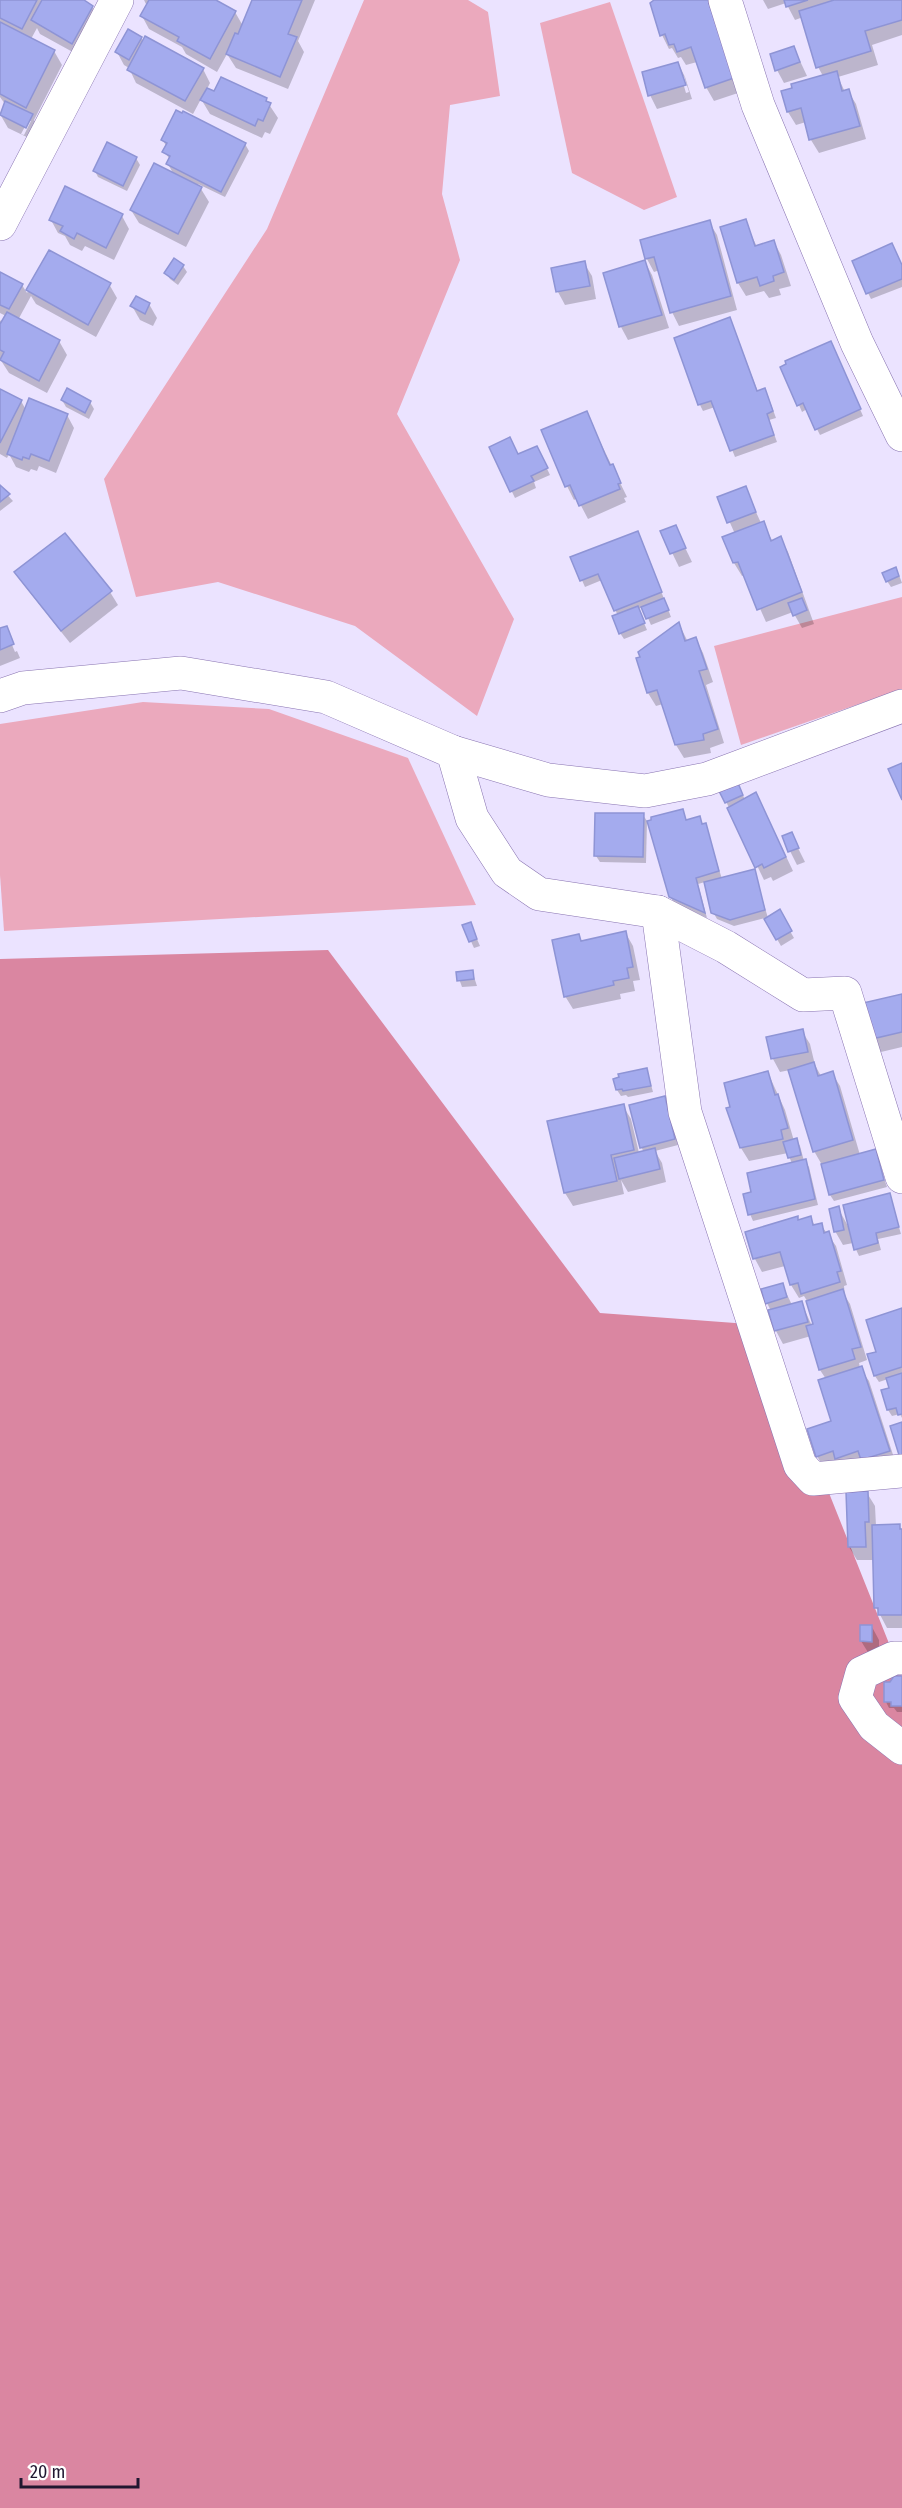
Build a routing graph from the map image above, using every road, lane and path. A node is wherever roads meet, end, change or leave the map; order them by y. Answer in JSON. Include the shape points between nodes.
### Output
{"nodes":[{"id":1,"x":117,"y":0,"type":"edge"},
{"id":2,"x":724,"y":0,"type":"edge"},
{"id":3,"x":0,"y":224,"type":"edge"},
{"id":4,"x":902,"y":435,"type":"edge"},
{"id":5,"x":0,"y":696,"type":"edge"},
{"id":6,"x":902,"y":706,"type":"edge"},
{"id":7,"x":453,"y":753,"type":"junction"},
{"id":8,"x":658,"y":912,"type":"junction"},
{"id":9,"x":902,"y":1177,"type":"edge"},
{"id":10,"x":902,"y":1470,"type":"edge"},
{"id":11,"x":902,"y":1658,"type":"edge"},
{"id":12,"x":902,"y":1748,"type":"edge"}],
"edges":[{"from":1,"to":3,"type":"street"},
{"from":2,"to":4,"type":"street","via":[[758,105],[857,343]]},
{"from":5,"to":7,"type":"street","via":[[23,688],[181,673],[326,697]]},
{"from":6,"to":7,"type":"street","via":[[707,779],[645,791],[548,780]]},
{"from":7,"to":8,"type":"street","via":[[472,818],[507,872],[539,894]]},
{"from":8,"to":9,"type":"street","via":[[726,947],[803,995],[845,993]]},
{"from":8,"to":10,"type":"street","via":[[685,1112],[800,1465],[813,1479]]},
{"from":11,"to":12,"type":"street","via":[[862,1673],[855,1698],[874,1726]]}]}
